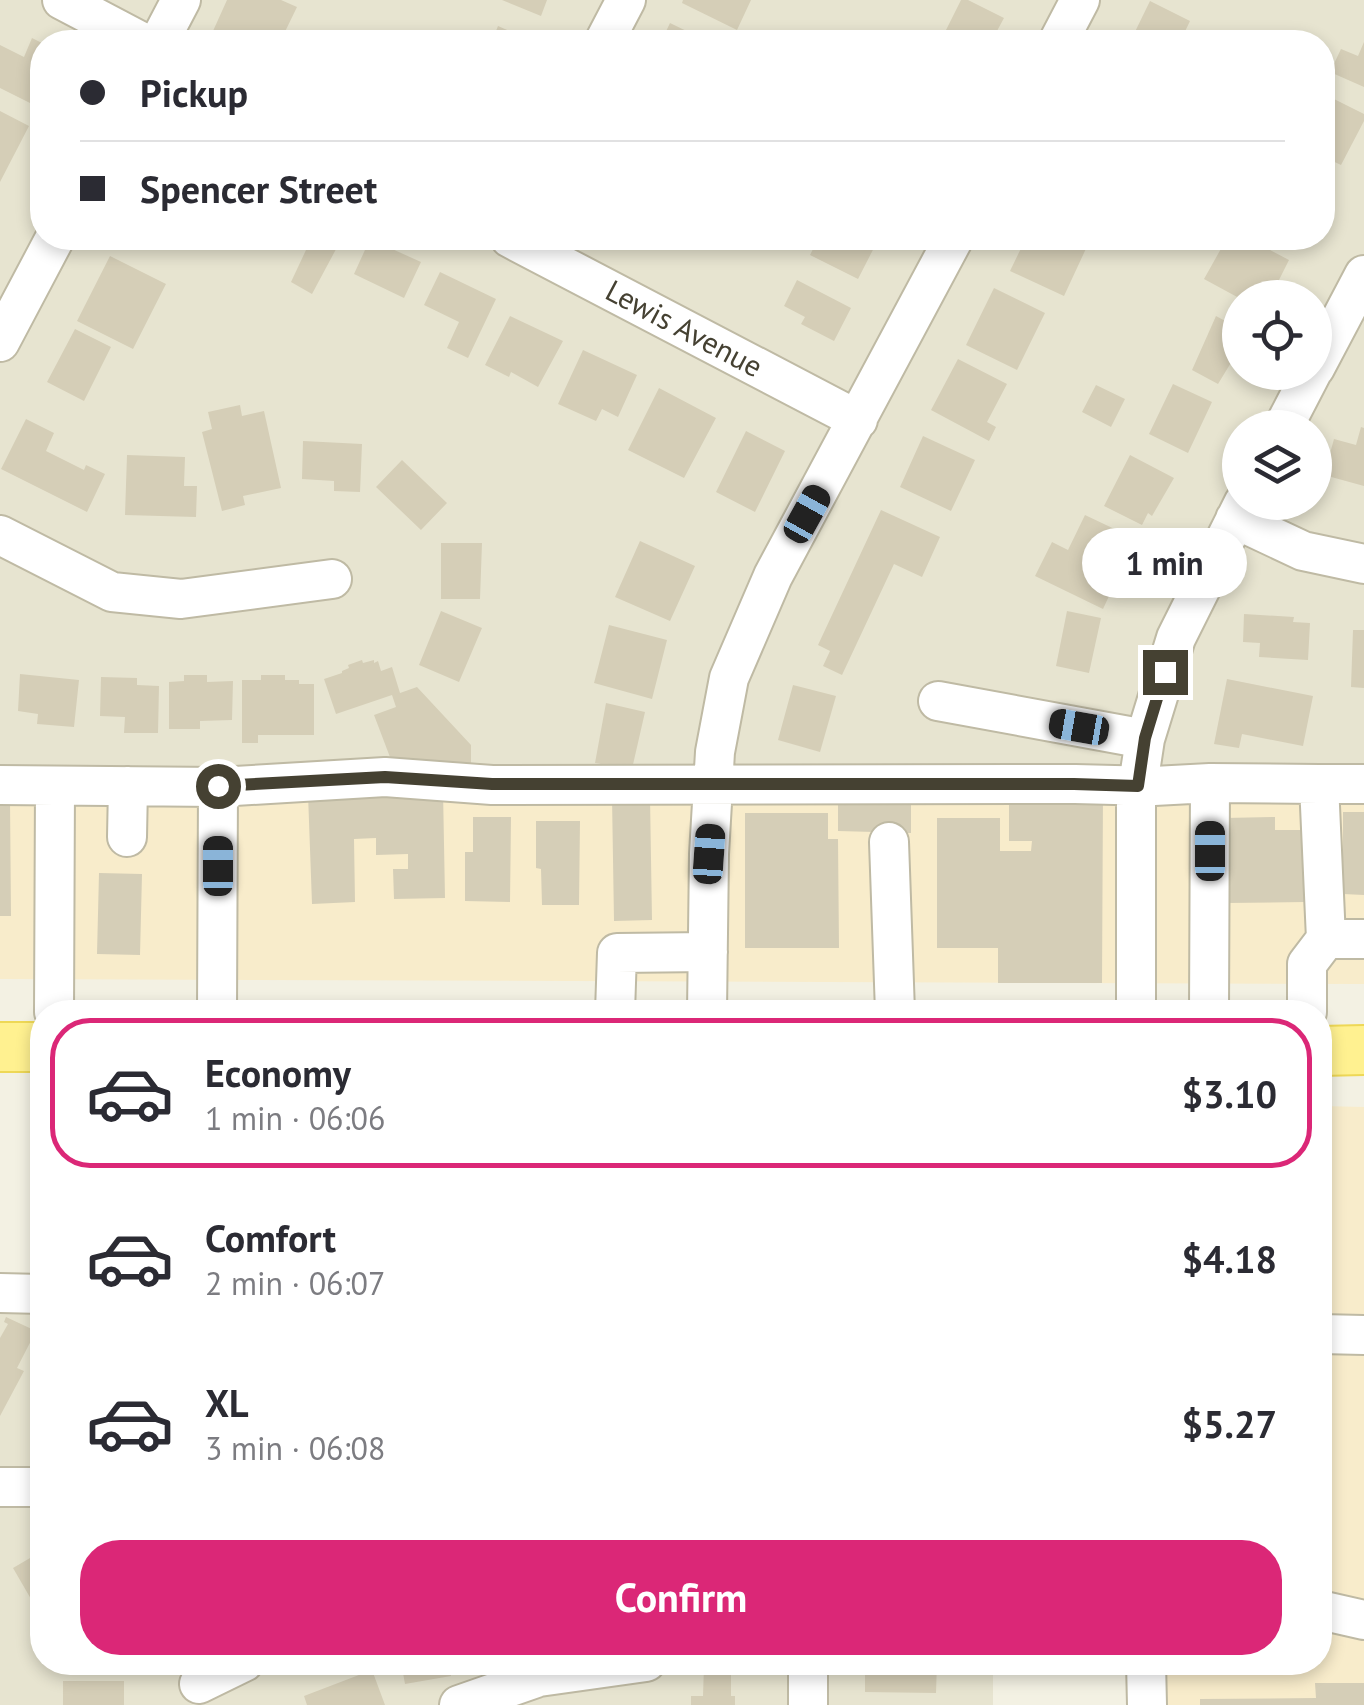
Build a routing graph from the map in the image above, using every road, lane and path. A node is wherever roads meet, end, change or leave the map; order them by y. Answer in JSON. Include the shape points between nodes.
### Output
{"nodes":[{"id":1,"x":62,"y":0,"type":"edge"},
{"id":2,"x":181,"y":0,"type":"edge"},
{"id":3,"x":626,"y":0,"type":"edge"},
{"id":4,"x":1080,"y":0,"type":"edge"},
{"id":5,"x":119,"y":30,"type":"edge"},
{"id":6,"x":165,"y":30,"type":"edge"},
{"id":7,"x":610,"y":30,"type":"edge"},
{"id":8,"x":1064,"y":30,"type":"edge"},
{"id":9,"x":50,"y":250,"type":"edge"},
{"id":10,"x":533,"y":250,"type":"edge"},
{"id":11,"x":948,"y":250,"type":"edge"},
{"id":12,"x":1364,"y":275,"type":"edge"},
{"id":13,"x":1332,"y":336,"type":"edge"},
{"id":14,"x":0,"y":342,"type":"edge"},
{"id":15,"x":858,"y":420,"type":"junction"},
{"id":16,"x":1235,"y":520,"type":"edge"},
{"id":17,"x":1253,"y":520,"type":"edge"},
{"id":18,"x":0,"y":535,"type":"edge"},
{"id":19,"x":1364,"y":564,"type":"edge"},
{"id":20,"x":332,"y":579,"type":"dead end"},
{"id":21,"x":938,"y":701,"type":"dead end"},
{"id":22,"x":1145,"y":738,"type":"junction"},
{"id":23,"x":713,"y":783,"type":"junction"},
{"id":24,"x":1210,"y":783,"type":"junction"},
{"id":25,"x":1319,"y":784,"type":"junction"},
{"id":26,"x":1364,"y":784,"type":"edge"},
{"id":27,"x":0,"y":786,"type":"edge"},
{"id":28,"x":55,"y":786,"type":"junction"},
{"id":29,"x":128,"y":786,"type":"junction"},
{"id":30,"x":218,"y":786,"type":"junction"},
{"id":31,"x":1138,"y":786,"type":"junction"},
{"id":32,"x":128,"y":838,"type":"dead end"},
{"id":33,"x":889,"y":842,"type":"dead end"},
{"id":34,"x":1326,"y":939,"type":"junction"},
{"id":35,"x":1364,"y":940,"type":"edge"},
{"id":36,"x":708,"y":952,"type":"junction"},
{"id":37,"x":54,"y":1000,"type":"edge"},
{"id":38,"x":217,"y":1000,"type":"edge"},
{"id":39,"x":615,"y":1000,"type":"edge"},
{"id":40,"x":707,"y":1000,"type":"edge"},
{"id":41,"x":894,"y":1000,"type":"edge"},
{"id":42,"x":1136,"y":1000,"type":"edge"},
{"id":43,"x":1208,"y":1000,"type":"edge"},
{"id":44,"x":1308,"y":1000,"type":"edge"},
{"id":45,"x":0,"y":1047,"type":"edge"},
{"id":46,"x":30,"y":1047,"type":"edge"},
{"id":47,"x":1332,"y":1050,"type":"edge"},
{"id":48,"x":1364,"y":1050,"type":"edge"},
{"id":49,"x":0,"y":1293,"type":"edge"},
{"id":50,"x":30,"y":1294,"type":"edge"},
{"id":51,"x":1332,"y":1334,"type":"edge"},
{"id":52,"x":1364,"y":1335,"type":"edge"},
{"id":53,"x":0,"y":1487,"type":"edge"},
{"id":54,"x":30,"y":1487,"type":"edge"},
{"id":55,"x":1332,"y":1613,"type":"edge"},
{"id":56,"x":1364,"y":1620,"type":"edge"},
{"id":57,"x":547,"y":1675,"type":"edge"},
{"id":58,"x":808,"y":1675,"type":"edge"},
{"id":59,"x":1146,"y":1675,"type":"edge"},
{"id":60,"x":459,"y":1705,"type":"edge"},
{"id":61,"x":808,"y":1705,"type":"edge"},
{"id":62,"x":1147,"y":1705,"type":"edge"}],
"edges":[{"from":1,"to":5,"type":"street"},
{"from":2,"to":6,"type":"street"},
{"from":3,"to":7,"type":"street"},
{"from":4,"to":8,"type":"street"},
{"from":9,"to":14,"type":"street"},
{"from":10,"to":15,"type":"street","name":"Lewis Avenue"},
{"from":11,"to":15,"type":"street"},
{"from":12,"to":13,"type":"street"},
{"from":15,"to":23,"type":"street","via":[[773,576],[728,678]]},
{"from":16,"to":22,"type":"street","via":[[1176,638]]},
{"from":17,"to":19,"type":"street","via":[[1303,551]]},
{"from":18,"to":20,"type":"street","via":[[112,592],[181,599]]},
{"from":21,"to":22,"type":"street"},
{"from":22,"to":31,"type":"street"},
{"from":23,"to":30,"type":"street","via":[[492,784],[385,777]]},
{"from":23,"to":31,"type":"street"},
{"from":23,"to":36,"type":"street"},
{"from":24,"to":25,"type":"street"},
{"from":24,"to":31,"type":"street"},
{"from":24,"to":43,"type":"street"},
{"from":25,"to":26,"type":"street"},
{"from":25,"to":34,"type":"street"},
{"from":27,"to":28,"type":"street"},
{"from":28,"to":29,"type":"street"},
{"from":28,"to":37,"type":"street"},
{"from":29,"to":30,"type":"street"},
{"from":29,"to":32,"type":"street"},
{"from":30,"to":38,"type":"street"},
{"from":31,"to":42,"type":"street"},
{"from":33,"to":41,"type":"street"},
{"from":34,"to":35,"type":"street"},
{"from":34,"to":44,"type":"street","via":[[1307,964]]},
{"from":36,"to":39,"type":"street","via":[[617,953]]},
{"from":36,"to":40,"type":"street"},
{"from":45,"to":46,"type":"main road"},
{"from":47,"to":48,"type":"main road"},
{"from":49,"to":50,"type":"street"},
{"from":51,"to":52,"type":"street"},
{"from":53,"to":54,"type":"street"},
{"from":55,"to":56,"type":"street"},
{"from":57,"to":60,"type":"street"},
{"from":58,"to":61,"type":"street"},
{"from":59,"to":62,"type":"street"}]}
